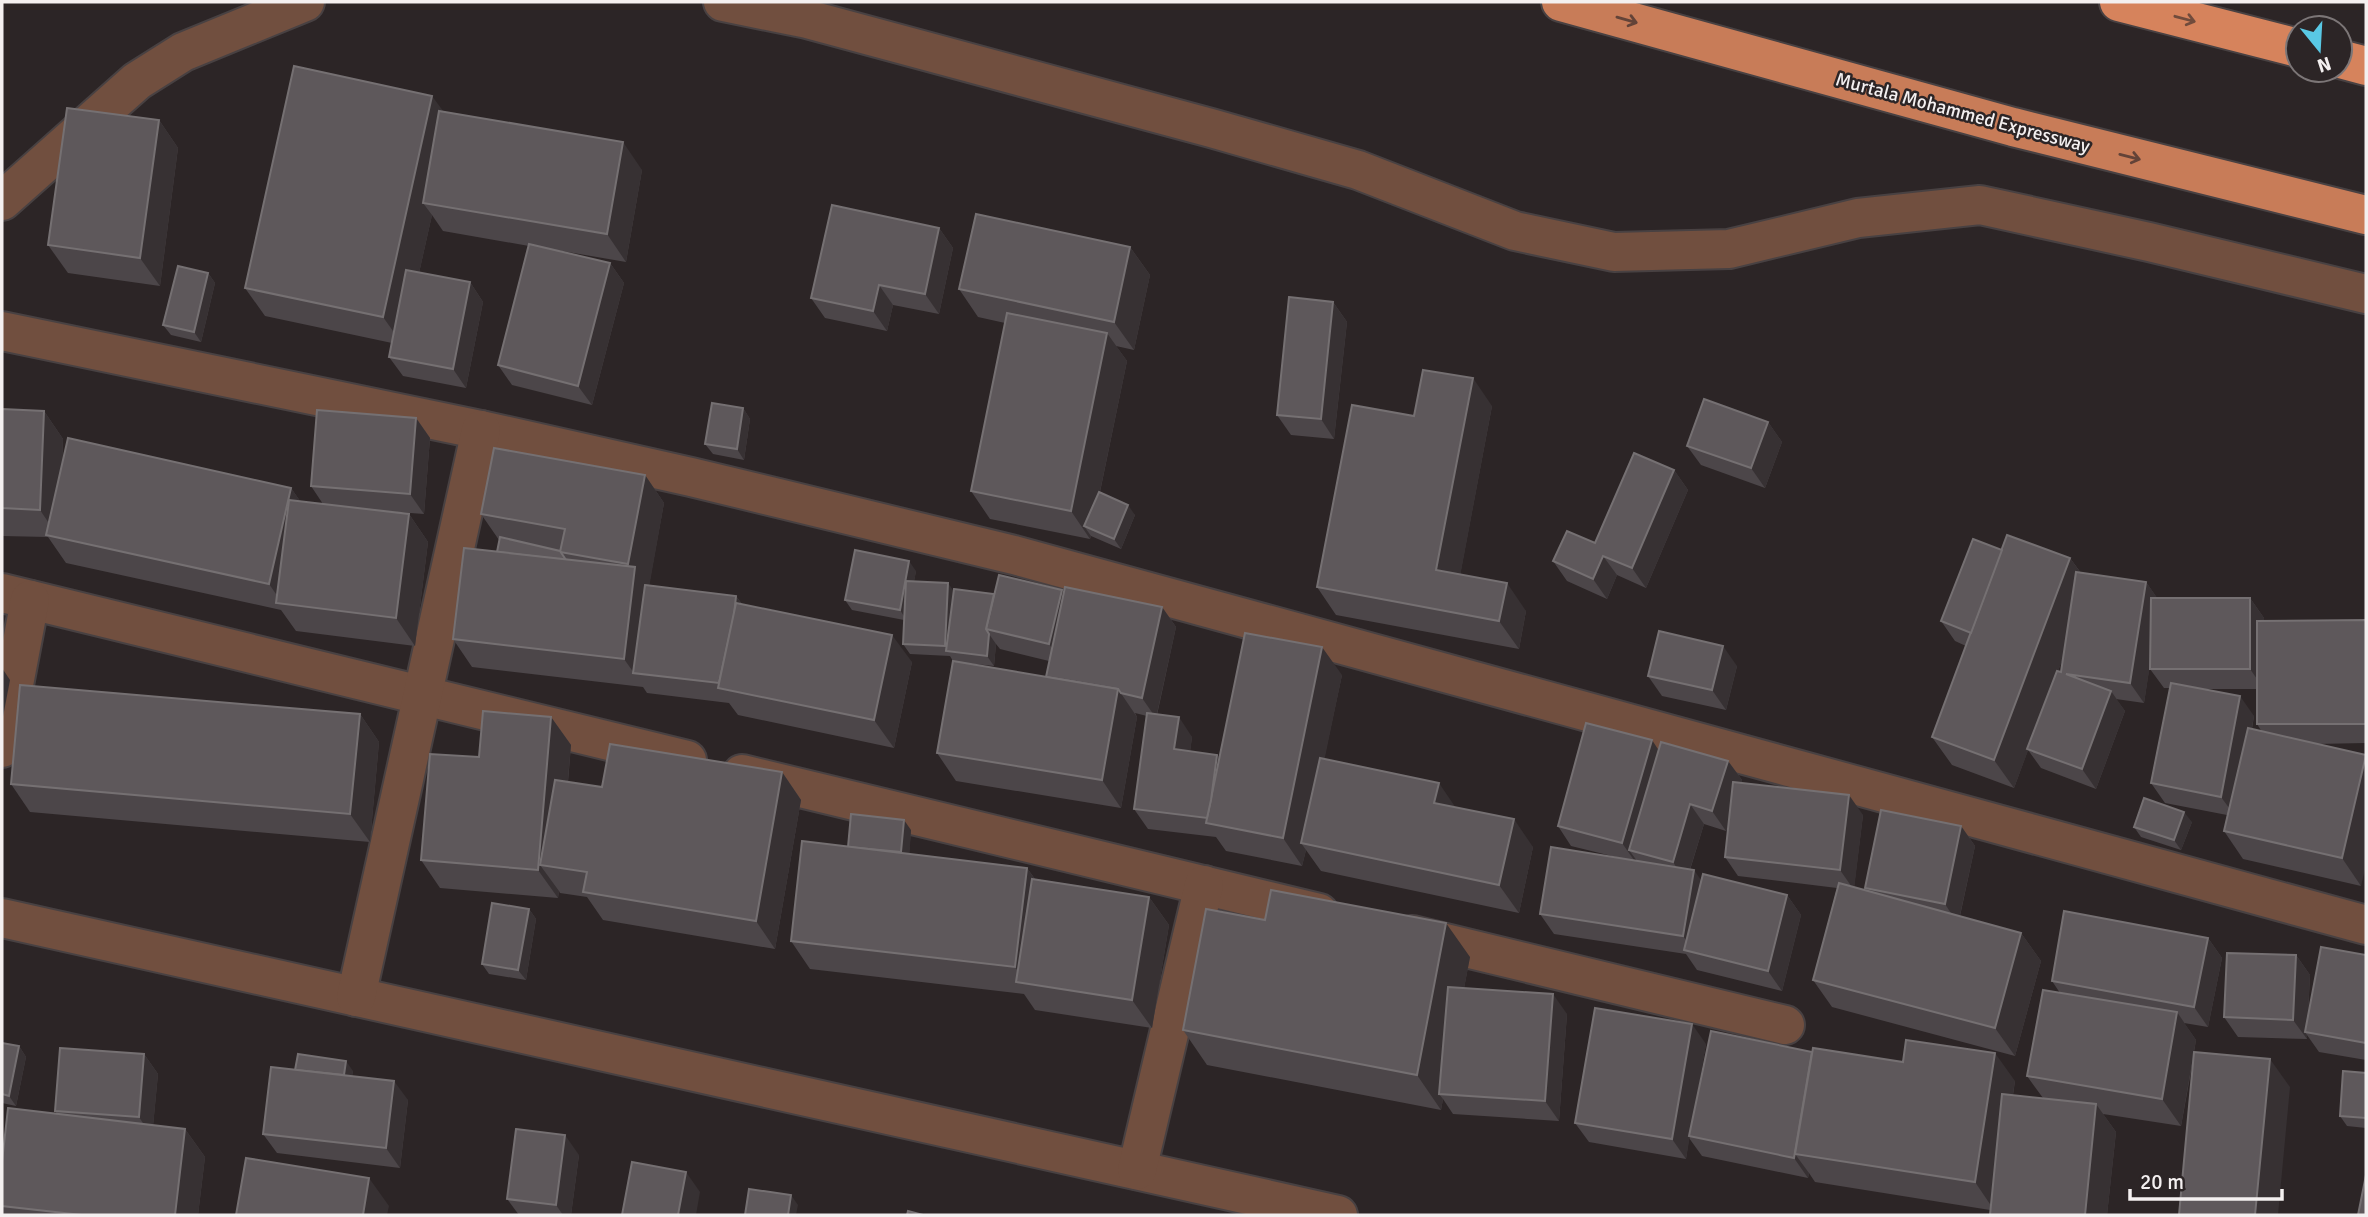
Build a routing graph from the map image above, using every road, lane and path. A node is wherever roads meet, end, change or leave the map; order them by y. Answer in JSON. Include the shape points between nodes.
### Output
{"nodes":[{"id":1,"x":304,"y":2,"type":"edge"},
{"id":2,"x":723,"y":2,"type":"edge"},
{"id":3,"x":1561,"y":2,"type":"edge"},
{"id":4,"x":2119,"y":2,"type":"edge"},
{"id":5,"x":2284,"y":44,"type":"edge"},
{"id":6,"x":2,"y":201,"type":"edge"},
{"id":7,"x":2366,"y":215,"type":"edge"},
{"id":8,"x":2366,"y":294,"type":"edge"},
{"id":9,"x":2,"y":331,"type":"edge"},
{"id":10,"x":481,"y":430,"type":"junction"},
{"id":11,"x":16,"y":597,"type":"edge"},
{"id":12,"x":422,"y":696,"type":"junction"},
{"id":13,"x":2,"y":748,"type":"edge"},
{"id":14,"x":1203,"y":885,"type":"junction"},
{"id":15,"x":2,"y":918,"type":"edge"},
{"id":16,"x":2366,"y":925,"type":"edge"},
{"id":17,"x":356,"y":998,"type":"junction"},
{"id":18,"x":1785,"y":1025,"type":"dead end"},
{"id":19,"x":1137,"y":1170,"type":"junction"},
{"id":20,"x":1338,"y":1215,"type":"edge"}],
"edges":[{"from":1,"to":6,"type":"street","via":[[183,52],[137,81]]},
{"from":2,"to":8,"type":"street","via":[[807,19],[1210,128],[1358,170],[1514,231],[1614,252],[1728,249],[1858,218],[1980,205]]},
{"from":3,"to":7,"type":"highway","name":"Murtala Mohammed Expressway","one_way":true,"via":[[2012,127]]},
{"from":4,"to":5,"type":"highway","one_way":true},
{"from":9,"to":10,"type":"street"},
{"from":10,"to":12,"type":"street"},
{"from":10,"to":16,"type":"street","via":[[1014,555]]},
{"from":11,"to":12,"type":"street"},
{"from":11,"to":13,"type":"street"},
{"from":12,"to":14,"type":"street"},
{"from":12,"to":17,"type":"street"},
{"from":14,"to":18,"type":"street"},
{"from":14,"to":19,"type":"street"},
{"from":15,"to":17,"type":"street"},
{"from":17,"to":19,"type":"street"},
{"from":19,"to":20,"type":"street"}]}
